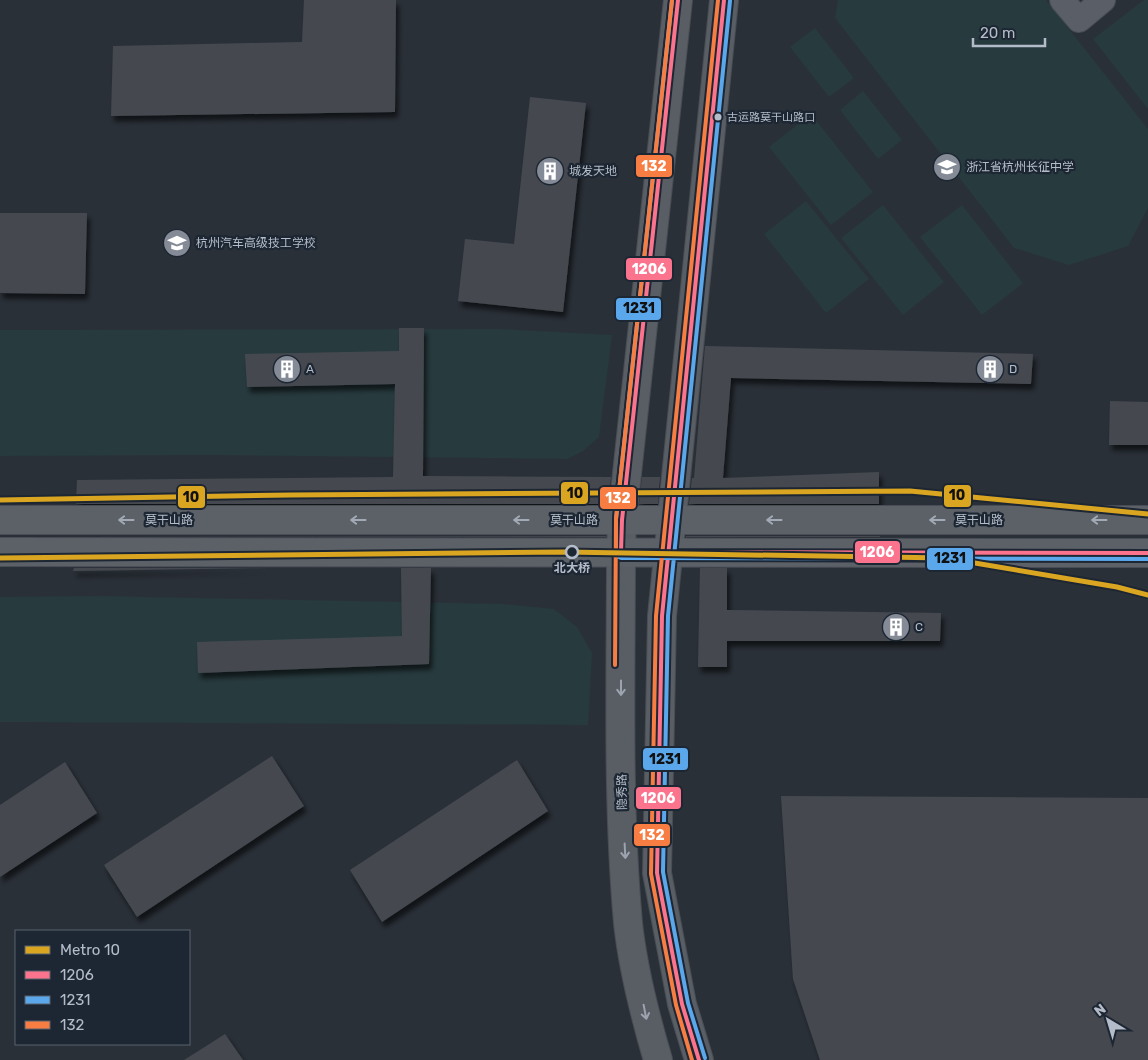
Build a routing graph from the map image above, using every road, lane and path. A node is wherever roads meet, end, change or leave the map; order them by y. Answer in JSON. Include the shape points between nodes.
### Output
{"nodes":[{"id":1,"x":678,"y":0,"type":"edge"},
{"id":2,"x":724,"y":0,"type":"edge"},
{"id":3,"x":1062,"y":0,"type":"edge"},
{"id":4,"x":1102,"y":0,"type":"edge"},
{"id":5,"x":0,"y":520,"type":"edge"},
{"id":6,"x":622,"y":520,"type":"junction"},
{"id":7,"x":672,"y":520,"type":"junction"},
{"id":8,"x":1148,"y":520,"type":"edge"},
{"id":9,"x":0,"y":552,"type":"edge"},
{"id":10,"x":620,"y":552,"type":"junction"},
{"id":11,"x":668,"y":552,"type":"junction"},
{"id":12,"x":1148,"y":553,"type":"edge"},
{"id":13,"x":658,"y":1060,"type":"edge"},
{"id":14,"x":699,"y":1060,"type":"edge"}],
"edges":[{"from":1,"to":6,"type":"main road","name":"隐秀路"},
{"from":2,"to":7,"type":"main road"},
{"from":3,"to":4,"type":"street","via":[[1079,20]]},
{"from":6,"to":5,"type":"main road","name":"莫干山路","one_way":true},
{"from":6,"to":7,"type":"main road","name":"莫干山路"},
{"from":6,"to":10,"type":"main road","name":"隐秀路"},
{"from":8,"to":7,"type":"main road","name":"莫干山路","one_way":true},
{"from":7,"to":11,"type":"main road"},
{"from":9,"to":10,"type":"main road"},
{"from":10,"to":11,"type":"main road"},
{"from":10,"to":13,"type":"main road","name":"隐秀路","one_way":true,"via":[[622,796],[628,924],[646,1018]]},
{"from":11,"to":12,"type":"main road"},
{"from":11,"to":14,"type":"main road","via":[[662,616],[658,873],[682,1004]]}]}
